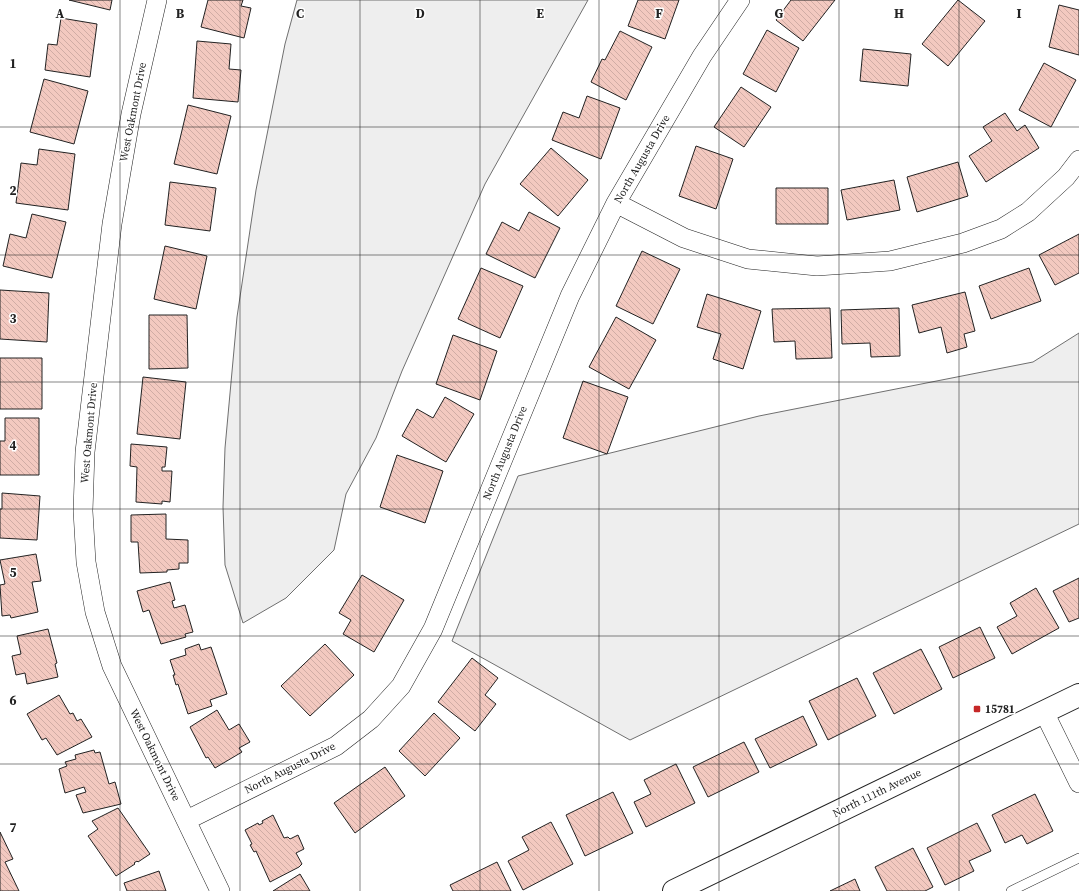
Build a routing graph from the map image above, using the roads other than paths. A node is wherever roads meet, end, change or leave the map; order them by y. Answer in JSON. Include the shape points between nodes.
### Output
{"nodes":[{"id":1,"x":157,"y":0,"type":"edge"},
{"id":2,"x":740,"y":0,"type":"edge"},
{"id":3,"x":1079,"y":160,"type":"edge"},
{"id":4,"x":616,"y":203,"type":"junction"},
{"id":5,"x":1079,"y":695,"type":"edge"},
{"id":6,"x":1044,"y":712,"type":"junction"},
{"id":7,"x":1079,"y":783,"type":"edge"},
{"id":8,"x":187,"y":820,"type":"junction"},
{"id":9,"x":1079,"y":858,"type":"edge"},
{"id":10,"x":220,"y":891,"type":"edge"},
{"id":11,"x":674,"y":891,"type":"edge"},
{"id":12,"x":1011,"y":891,"type":"edge"}],
"edges":[{"from":1,"to":8,"type":"street","name":"West Oakmont Drive","via":[[131,114],[112,224],[85,452],[83,511],[86,562],[95,612],[112,666]]},
{"from":2,"to":4,"type":"street","name":"North Augusta Drive","via":[[702,56]]},
{"from":3,"to":4,"type":"street","via":[[1066,177],[1028,212],[1001,229],[963,243],[890,261],[816,266],[748,259],[684,238]]},
{"from":4,"to":8,"type":"street","name":"North Augusta Drive","via":[[570,296],[433,629],[401,686],[371,719],[336,746]]},
{"from":5,"to":6,"type":"street","name":"North 111th Avenue"},
{"from":6,"to":7,"type":"street"},
{"from":6,"to":11,"type":"street","name":"North 111th Avenue"},
{"from":8,"to":10,"type":"street","name":"West Oakmont Drive"},
{"from":9,"to":12,"type":"lane"}]}
